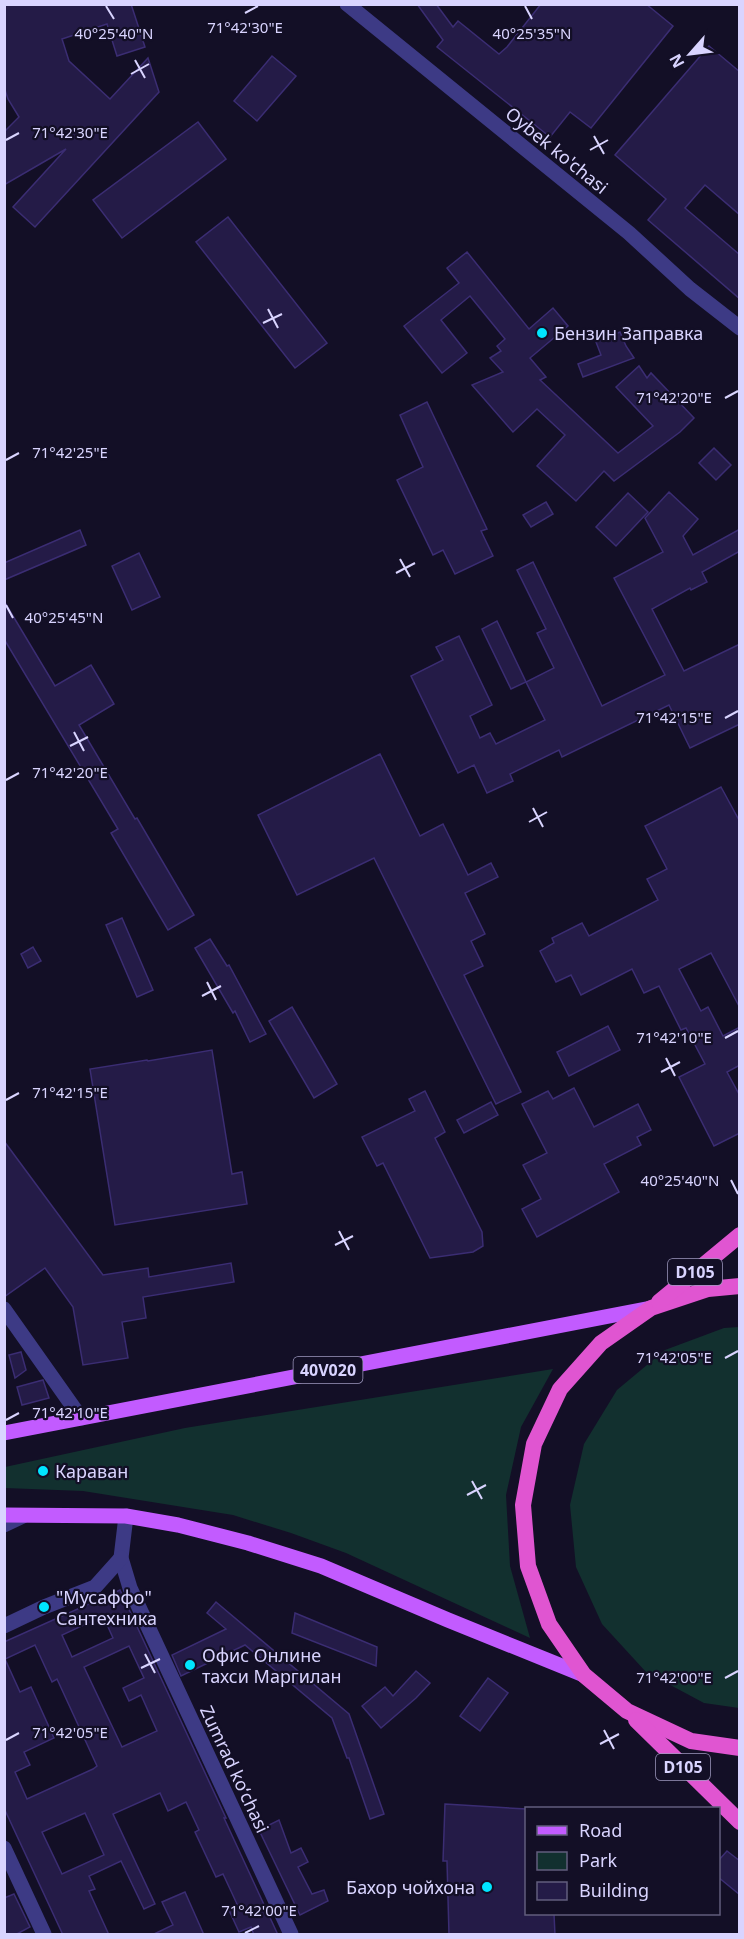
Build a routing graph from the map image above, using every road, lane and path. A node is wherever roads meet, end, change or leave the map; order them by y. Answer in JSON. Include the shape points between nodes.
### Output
{"nodes":[{"id":1,"x":347,"y":4,"type":"edge"},
{"id":2,"x":740,"y":328,"type":"edge"},
{"id":3,"x":740,"y":1235,"type":"edge"},
{"id":4,"x":740,"y":1286,"type":"edge"},
{"id":5,"x":651,"y":1308,"type":"junction"},
{"id":6,"x":4,"y":1309,"type":"edge"},
{"id":7,"x":81,"y":1418,"type":"junction"},
{"id":8,"x":4,"y":1433,"type":"edge"},
{"id":9,"x":4,"y":1515,"type":"edge"},
{"id":10,"x":23,"y":1516,"type":"junction"},
{"id":11,"x":126,"y":1516,"type":"junction"},
{"id":12,"x":4,"y":1526,"type":"edge"},
{"id":13,"x":121,"y":1558,"type":"junction"},
{"id":14,"x":4,"y":1626,"type":"edge"},
{"id":15,"x":584,"y":1674,"type":"junction"},
{"id":16,"x":627,"y":1711,"type":"junction"},
{"id":17,"x":740,"y":1748,"type":"edge"},
{"id":18,"x":740,"y":1822,"type":"edge"},
{"id":19,"x":4,"y":1848,"type":"edge"},
{"id":20,"x":44,"y":1935,"type":"edge"},
{"id":21,"x":291,"y":1935,"type":"edge"}],
"edges":[{"from":1,"to":2,"type":"street","name":"Oybek ko'chasi"},
{"from":3,"to":5,"type":"highway","number":"D105"},
{"from":4,"to":5,"type":"highway","via":[[708,1288]]},
{"from":5,"to":7,"type":"main road","number":"40V020"},
{"from":5,"to":15,"type":"highway","via":[[601,1342],[560,1389],[534,1444],[523,1505],[528,1566],[549,1624]]},
{"from":6,"to":7,"type":"street"},
{"from":7,"to":8,"type":"main road","number":"40V020"},
{"from":9,"to":10,"type":"main road"},
{"from":10,"to":11,"type":"main road"},
{"from":10,"to":12,"type":"street"},
{"from":11,"to":13,"type":"street","name":"Zumrad koʻchasi"},
{"from":11,"to":15,"type":"main road","via":[[178,1525],[321,1566]]},
{"from":13,"to":14,"type":"street","via":[[95,1587]]},
{"from":13,"to":21,"type":"street","name":"Zumrad koʻchasi","via":[[130,1588]]},
{"from":15,"to":16,"type":"highway"},
{"from":16,"to":17,"type":"highway","via":[[690,1741]]},
{"from":16,"to":18,"type":"highway","number":"D105"},
{"from":19,"to":20,"type":"street"}]}
